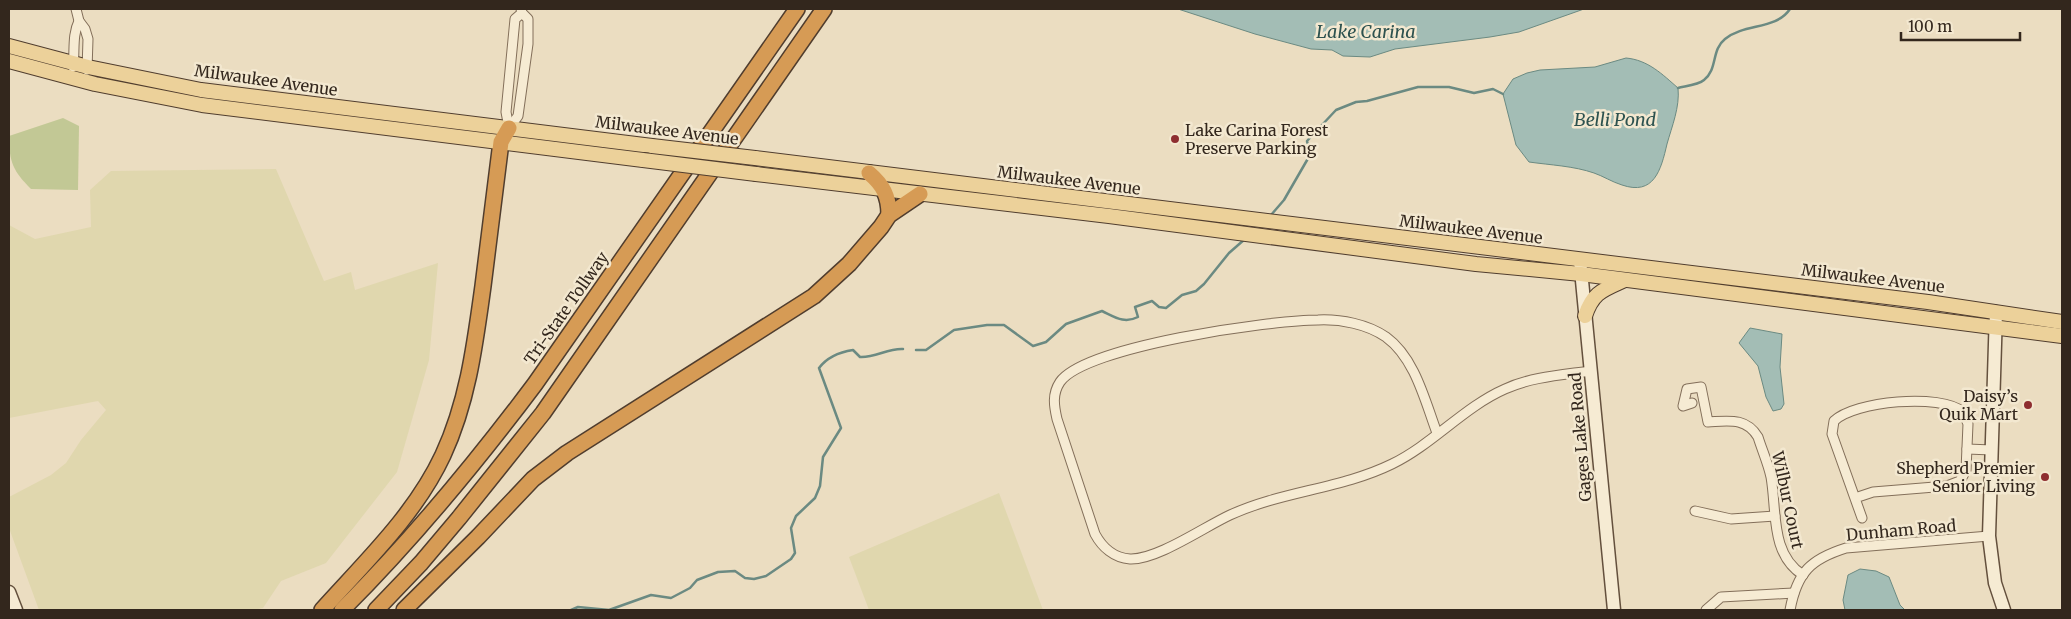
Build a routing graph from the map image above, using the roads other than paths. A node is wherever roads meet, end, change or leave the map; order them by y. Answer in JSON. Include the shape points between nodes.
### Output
{"nodes":[{"id":1,"x":76,"y":9,"type":"edge"},
{"id":2,"x":797,"y":9,"type":"edge"},
{"id":3,"x":824,"y":9,"type":"edge"},
{"id":4,"x":522,"y":11,"type":"edge"},
{"id":5,"x":79,"y":21,"type":"junction"},
{"id":6,"x":9,"y":46,"type":"edge"},
{"id":7,"x":9,"y":61,"type":"edge"},
{"id":8,"x":81,"y":65,"type":"junction"},
{"id":9,"x":79,"y":80,"type":"junction"},
{"id":10,"x":508,"y":128,"type":"junction"},
{"id":11,"x":501,"y":142,"type":"junction"},
{"id":12,"x":869,"y":173,"type":"junction"},
{"id":13,"x":885,"y":190,"type":"junction"},
{"id":14,"x":920,"y":194,"type":"junction"},
{"id":15,"x":889,"y":215,"type":"junction"},
{"id":16,"x":1580,"y":267,"type":"junction"},
{"id":17,"x":1625,"y":280,"type":"junction"},
{"id":18,"x":1996,"y":312,"type":"junction"},
{"id":19,"x":1585,"y":316,"type":"junction"},
{"id":20,"x":2062,"y":322,"type":"edge"},
{"id":21,"x":1996,"y":327,"type":"junction"},
{"id":22,"x":2062,"y":336,"type":"edge"},
{"id":23,"x":1590,"y":371,"type":"junction"},
{"id":24,"x":1692,"y":403,"type":"dead end"},
{"id":25,"x":1437,"y":433,"type":"junction"},
{"id":26,"x":1967,"y":449,"type":"junction"},
{"id":27,"x":1992,"y":450,"type":"junction"},
{"id":28,"x":1855,"y":498,"type":"junction"},
{"id":29,"x":1695,"y":511,"type":"dead end"},
{"id":30,"x":1775,"y":516,"type":"junction"},
{"id":31,"x":1862,"y":518,"type":"dead end"},
{"id":32,"x":1989,"y":536,"type":"junction"},
{"id":33,"x":1803,"y":575,"type":"junction"},
{"id":34,"x":9,"y":592,"type":"edge"},
{"id":35,"x":1794,"y":593,"type":"junction"},
{"id":36,"x":16,"y":610,"type":"edge"},
{"id":37,"x":322,"y":610,"type":"edge"},
{"id":38,"x":342,"y":610,"type":"edge"},
{"id":39,"x":376,"y":610,"type":"edge"},
{"id":40,"x":404,"y":610,"type":"edge"},
{"id":41,"x":1614,"y":610,"type":"edge"},
{"id":42,"x":1706,"y":610,"type":"edge"},
{"id":43,"x":1790,"y":610,"type":"edge"},
{"id":44,"x":2004,"y":610,"type":"edge"}],
"edges":[{"from":1,"to":5,"type":"street"},
{"from":2,"to":38,"type":"highway","name":"Tri-State Tollway","via":[[505,424],[412,536]]},
{"from":3,"to":39,"type":"highway","via":[[544,413],[421,563]]},
{"from":4,"to":10,"type":"street","via":[[515,19],[506,112]]},
{"from":4,"to":10,"type":"street","via":[[528,19],[528,44],[518,116]]},
{"from":5,"to":8,"type":"street","via":[[74,31]]},
{"from":5,"to":8,"type":"street","via":[[88,39]]},
{"from":6,"to":8,"type":"main road","name":"Milwaukee Avenue"},
{"from":7,"to":9,"type":"main road","name":"Milwaukee Avenue"},
{"from":8,"to":9,"type":"street"},
{"from":8,"to":9,"type":"street"},
{"from":8,"to":10,"type":"main road","name":"Milwaukee Avenue","via":[[211,91]]},
{"from":9,"to":11,"type":"main road","name":"Milwaukee Avenue","via":[[211,106]]},
{"from":10,"to":11,"type":"highway"},
{"from":10,"to":12,"type":"main road","name":"Milwaukee Avenue","bridge":true},
{"from":11,"to":13,"type":"main road","name":"Milwaukee Avenue","bridge":true},
{"from":11,"to":37,"type":"highway","via":[[474,353],[456,426],[438,464],[401,522]]},
{"from":12,"to":13,"type":"highway"},
{"from":12,"to":16,"type":"main road","name":"Milwaukee Avenue"},
{"from":13,"to":14,"type":"main road","name":"Milwaukee Avenue"},
{"from":13,"to":15,"type":"highway"},
{"from":14,"to":15,"type":"highway"},
{"from":14,"to":16,"type":"main road","name":"Milwaukee Avenue","via":[[1476,264]]},
{"from":15,"to":40,"type":"highway","via":[[854,258],[814,296],[600,432],[533,479]]},
{"from":16,"to":17,"type":"main road","name":"Milwaukee Avenue"},
{"from":16,"to":18,"type":"main road","name":"Milwaukee Avenue","via":[[1919,301]]},
{"from":16,"to":19,"type":"street","name":"Gages Lake Road"},
{"from":17,"to":19,"type":"main road","via":[[1598,292]]},
{"from":17,"to":21,"type":"main road","name":"Milwaukee Avenue"},
{"from":18,"to":20,"type":"main road","name":"Milwaukee Avenue"},
{"from":18,"to":21,"type":"street"},
{"from":19,"to":23,"type":"street","name":"Gages Lake Road"},
{"from":21,"to":22,"type":"main road","name":"Milwaukee Avenue"},
{"from":21,"to":27,"type":"street"},
{"from":23,"to":25,"type":"street","via":[[1543,378],[1505,389]]},
{"from":23,"to":41,"type":"street","name":"Gages Lake Road"},
{"from":24,"to":30,"type":"street","name":"Wilbur Court","via":[[1683,406],[1686,389],[1701,387],[1708,422],[1734,420],[1754,430],[1768,467]]},
{"from":25,"to":25,"type":"street","via":[[1404,355],[1389,339],[1368,328],[1343,322],[1298,321],[1160,341],[1082,366],[1068,374],[1055,390],[1056,419],[1095,534],[1100,543],[1118,556],[1150,556],[1231,514],[1268,500],[1356,478],[1392,464]]},
{"from":26,"to":27,"type":"street"},
{"from":26,"to":28,"type":"street","via":[[1966,470],[1960,481],[1947,486],[1873,492]]},
{"from":26,"to":28,"type":"street","via":[[1967,418],[1958,407],[1950,404],[1907,400],[1844,414],[1834,422],[1832,434]]},
{"from":27,"to":32,"type":"street"},
{"from":28,"to":31,"type":"street"},
{"from":29,"to":30,"type":"street","via":[[1731,519]]},
{"from":30,"to":33,"type":"street","name":"Wilbur Court","via":[[1782,553]]},
{"from":32,"to":33,"type":"street","name":"Dunham Road","via":[[1846,548],[1826,554],[1809,565]]},
{"from":32,"to":44,"type":"street","via":[[1992,564]]},
{"from":33,"to":35,"type":"street","name":"Dunham Road"},
{"from":34,"to":36,"type":"street"},
{"from":35,"to":42,"type":"street","via":[[1721,597]]},
{"from":35,"to":43,"type":"street","name":"Dunham Road"}]}
